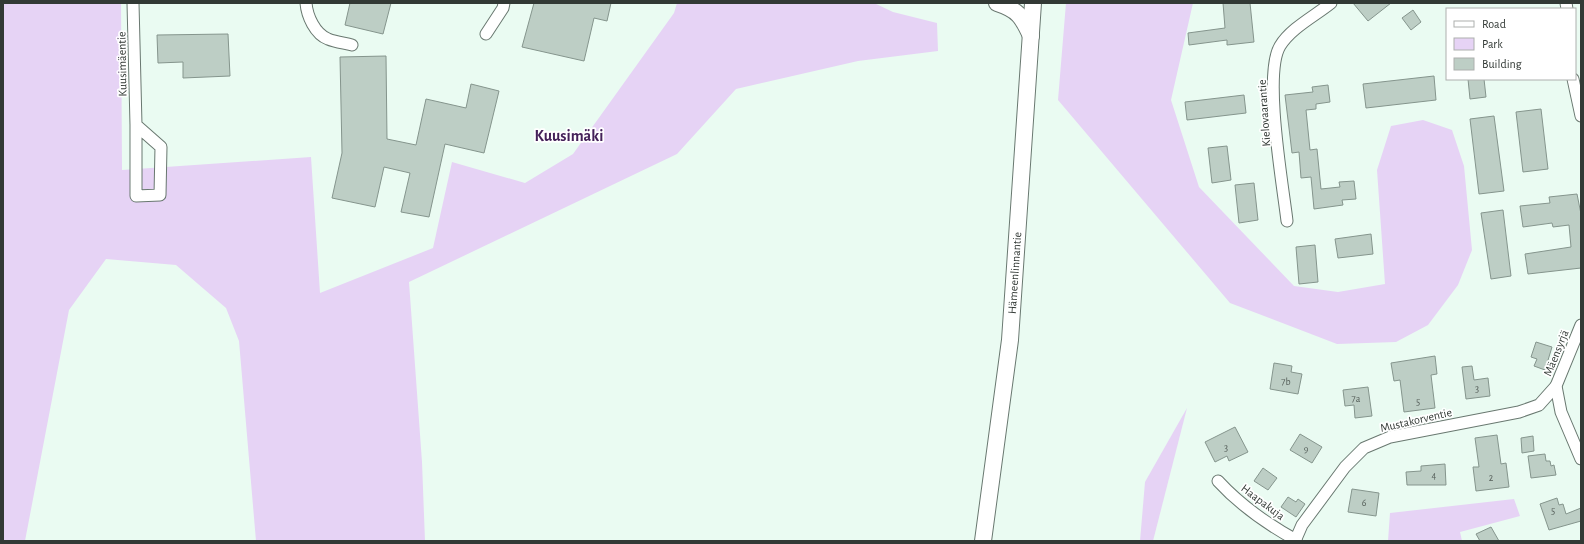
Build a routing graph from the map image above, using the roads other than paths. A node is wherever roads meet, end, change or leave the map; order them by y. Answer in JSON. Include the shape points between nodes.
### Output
{"nodes":[{"id":1,"x":133,"y":3,"type":"edge"},
{"id":2,"x":306,"y":3,"type":"edge"},
{"id":3,"x":504,"y":3,"type":"edge"},
{"id":4,"x":997,"y":3,"type":"edge"},
{"id":5,"x":1033,"y":3,"type":"edge"},
{"id":6,"x":1331,"y":3,"type":"edge"},
{"id":7,"x":486,"y":34,"type":"dead end"},
{"id":8,"x":1032,"y":38,"type":"junction"},
{"id":9,"x":352,"y":45,"type":"dead end"},
{"id":10,"x":1573,"y":80,"type":"edge"},
{"id":11,"x":1581,"y":116,"type":"edge"},
{"id":12,"x":136,"y":125,"type":"junction"},
{"id":13,"x":1287,"y":221,"type":"dead end"},
{"id":14,"x":1581,"y":325,"type":"edge"},
{"id":15,"x":1556,"y":386,"type":"junction"},
{"id":16,"x":1581,"y":459,"type":"edge"},
{"id":17,"x":1218,"y":481,"type":"dead end"},
{"id":18,"x":983,"y":541,"type":"edge"},
{"id":19,"x":1296,"y":541,"type":"edge"}],
"edges":[{"from":1,"to":12,"type":"street","name":"Kuusimäentie"},
{"from":2,"to":9,"type":"street","via":[[310,20],[326,39]]},
{"from":3,"to":7,"type":"street"},
{"from":4,"to":8,"type":"main road","via":[[1011,8],[1022,17]]},
{"from":5,"to":8,"type":"main road","name":"Hämeenlinnantie"},
{"from":6,"to":13,"type":"street","name":"Kielovaarantie","via":[[1280,46],[1274,63],[1274,105]]},
{"from":8,"to":18,"type":"main road","name":"Hämeenlinnantie","via":[[1010,340]]},
{"from":10,"to":11,"type":"street"},
{"from":12,"to":12,"type":"street","name":"Kuusimäentie","via":[[136,196],[160,196],[161,147]]},
{"from":14,"to":15,"type":"street","name":"Mäensyrjä"},
{"from":15,"to":16,"type":"street","name":"Mäensyrjä","via":[[1561,412]]},
{"from":15,"to":19,"type":"street","name":"Mustakorventie","via":[[1539,405],[1519,412],[1390,437],[1364,448],[1345,467],[1302,525]]},
{"from":17,"to":19,"type":"street","name":"Haapakuja","via":[[1234,498]]}]}
